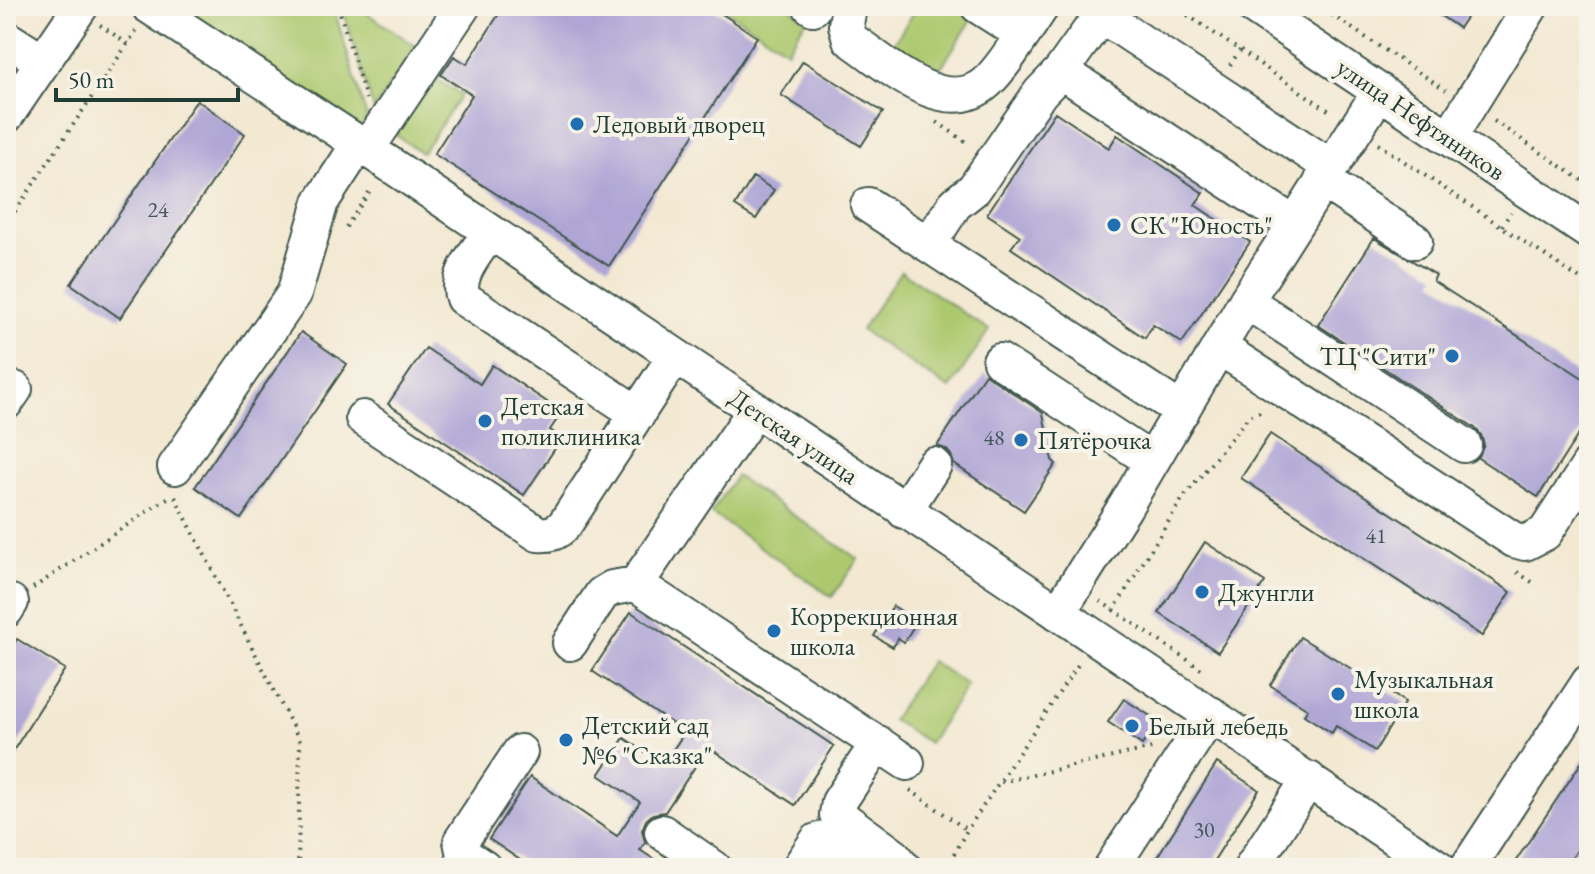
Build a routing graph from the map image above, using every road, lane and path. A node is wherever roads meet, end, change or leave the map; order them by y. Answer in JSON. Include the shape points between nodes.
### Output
{"nodes":[{"id":1,"x":81,"y":6,"type":"edge"},
{"id":2,"x":463,"y":6,"type":"edge"},
{"id":3,"x":849,"y":6,"type":"edge"},
{"id":4,"x":978,"y":6,"type":"edge"},
{"id":5,"x":1042,"y":6,"type":"edge"},
{"id":6,"x":1252,"y":6,"type":"edge"},
{"id":7,"x":1531,"y":6,"type":"edge"},
{"id":8,"x":150,"y":7,"type":"edge"},
{"id":9,"x":1022,"y":34,"type":"junction"},
{"id":10,"x":6,"y":38,"type":"edge"},
{"id":11,"x":43,"y":62,"type":"junction"},
{"id":12,"x":1061,"y":71,"type":"junction"},
{"id":13,"x":1380,"y":91,"type":"junction"},
{"id":14,"x":6,"y":116,"type":"edge"},
{"id":15,"x":1449,"y":138,"type":"junction"},
{"id":16,"x":363,"y":146,"type":"junction"},
{"id":17,"x":1326,"y":174,"type":"junction"},
{"id":18,"x":868,"y":205,"type":"dead end"},
{"id":19,"x":1294,"y":224,"type":"junction"},
{"id":20,"x":6,"y":225,"type":"edge"},
{"id":21,"x":490,"y":232,"type":"junction"},
{"id":22,"x":1589,"y":232,"type":"edge"},
{"id":23,"x":1415,"y":241,"type":"dead end"},
{"id":24,"x":929,"y":244,"type":"junction"},
{"id":25,"x":1246,"y":301,"type":"junction"},
{"id":26,"x":1219,"y":347,"type":"junction"},
{"id":27,"x":675,"y":356,"type":"junction"},
{"id":28,"x":1000,"y":361,"type":"dead end"},
{"id":29,"x":1269,"y":409,"type":"dead end"},
{"id":30,"x":755,"y":410,"type":"junction"},
{"id":31,"x":1182,"y":411,"type":"junction"},
{"id":32,"x":638,"y":414,"type":"junction"},
{"id":33,"x":363,"y":418,"type":"dead end"},
{"id":34,"x":1464,"y":445,"type":"dead end"},
{"id":35,"x":1152,"y":461,"type":"junction"},
{"id":36,"x":934,"y":465,"type":"dead end"},
{"id":37,"x":1589,"y":465,"type":"edge"},
{"id":38,"x":174,"y":481,"type":"joint"},
{"id":39,"x":904,"y":511,"type":"junction"},
{"id":40,"x":1509,"y":566,"type":"dead end"},
{"id":41,"x":636,"y":584,"type":"junction"},
{"id":42,"x":1535,"y":584,"type":"dead end"},
{"id":43,"x":1058,"y":613,"type":"junction"},
{"id":44,"x":1095,"y":638,"type":"junction"},
{"id":45,"x":570,"y":643,"type":"dead end"},
{"id":46,"x":1589,"y":682,"type":"edge"},
{"id":47,"x":1203,"y":726,"type":"junction"},
{"id":48,"x":878,"y":743,"type":"junction"},
{"id":49,"x":520,"y":752,"type":"dead end"},
{"id":50,"x":907,"y":763,"type":"dead end"},
{"id":51,"x":1309,"y":779,"type":"junction"},
{"id":52,"x":999,"y":782,"type":"junction"},
{"id":53,"x":662,"y":832,"type":"dead end"},
{"id":54,"x":298,"y":868,"type":"edge"},
{"id":55,"x":484,"y":868,"type":"edge"},
{"id":56,"x":714,"y":868,"type":"edge"},
{"id":57,"x":799,"y":868,"type":"edge"},
{"id":58,"x":873,"y":868,"type":"edge"},
{"id":59,"x":904,"y":868,"type":"edge"},
{"id":60,"x":946,"y":868,"type":"edge"},
{"id":61,"x":1111,"y":868,"type":"edge"},
{"id":62,"x":1251,"y":868,"type":"edge"},
{"id":63,"x":1439,"y":868,"type":"edge"},
{"id":64,"x":1467,"y":868,"type":"edge"}],
"edges":[{"from":1,"to":11,"type":"street"},
{"from":2,"to":16,"type":"street"},
{"from":3,"to":9,"type":"street","via":[[850,39],[931,92],[952,97],[987,82]]},
{"from":4,"to":9,"type":"street"},
{"from":5,"to":9,"type":"street"},
{"from":6,"to":13,"type":"street","name":"улица Нефтяников"},
{"from":7,"to":15,"type":"street"},
{"from":8,"to":16,"type":"street","name":"Детская улица"},
{"from":8,"to":20,"type":"path"},
{"from":10,"to":11,"type":"street"},
{"from":11,"to":14,"type":"street"},
{"from":12,"to":17,"type":"street","via":[[1096,25],[1116,25]]},
{"from":12,"to":19,"type":"street"},
{"from":12,"to":24,"type":"street"},
{"from":13,"to":15,"type":"street","name":"улица Нефтяников"},
{"from":13,"to":17,"type":"street"},
{"from":15,"to":22,"type":"street","name":"улица Нефтяников"},
{"from":16,"to":21,"type":"street","name":"Детская улица"},
{"from":16,"to":38,"type":"street","via":[[321,202],[294,294]]},
{"from":17,"to":19,"type":"street"},
{"from":17,"to":23,"type":"street"},
{"from":18,"to":24,"type":"street"},
{"from":19,"to":25,"type":"street"},
{"from":21,"to":27,"type":"street","name":"Детская улица"},
{"from":21,"to":32,"type":"street","via":[[463,273],[463,298]]},
{"from":24,"to":31,"type":"street"},
{"from":25,"to":26,"type":"street"},
{"from":25,"to":34,"type":"street"},
{"from":26,"to":31,"type":"street"},
{"from":26,"to":37,"type":"street","via":[[1514,540],[1525,543],[1545,533]]},
{"from":27,"to":30,"type":"street","name":"Детская улица"},
{"from":27,"to":32,"type":"street"},
{"from":28,"to":35,"type":"street"},
{"from":29,"to":44,"type":"path","via":[[1249,416],[1183,498]]},
{"from":30,"to":39,"type":"street","name":"Детская улица"},
{"from":30,"to":41,"type":"street"},
{"from":31,"to":35,"type":"street"},
{"from":32,"to":33,"type":"street","via":[[565,524],[547,535]]},
{"from":35,"to":43,"type":"street"},
{"from":36,"to":39,"type":"street"},
{"from":38,"to":54,"type":"path","via":[[300,741]]},
{"from":39,"to":43,"type":"street","name":"Детская улица"},
{"from":40,"to":42,"type":"path"},
{"from":41,"to":45,"type":"street","via":[[602,594]]},
{"from":41,"to":48,"type":"street"},
{"from":43,"to":44,"type":"street","name":"Детская улица"},
{"from":44,"to":47,"type":"street","name":"Детская улица"},
{"from":44,"to":52,"type":"path"},
{"from":46,"to":64,"type":"street"},
{"from":47,"to":51,"type":"street","name":"Детская улица"},
{"from":47,"to":52,"type":"path"},
{"from":47,"to":61,"type":"street"},
{"from":48,"to":50,"type":"street"},
{"from":48,"to":59,"type":"street","via":[[839,802],[837,814]]},
{"from":49,"to":55,"type":"street","via":[[461,841],[464,855]]},
{"from":51,"to":62,"type":"street"},
{"from":51,"to":63,"type":"street","name":"Детская улица"},
{"from":52,"to":60,"type":"path"},
{"from":53,"to":56,"type":"street"},
{"from":57,"to":58,"type":"street","via":[[817,841],[826,838]]}]}
